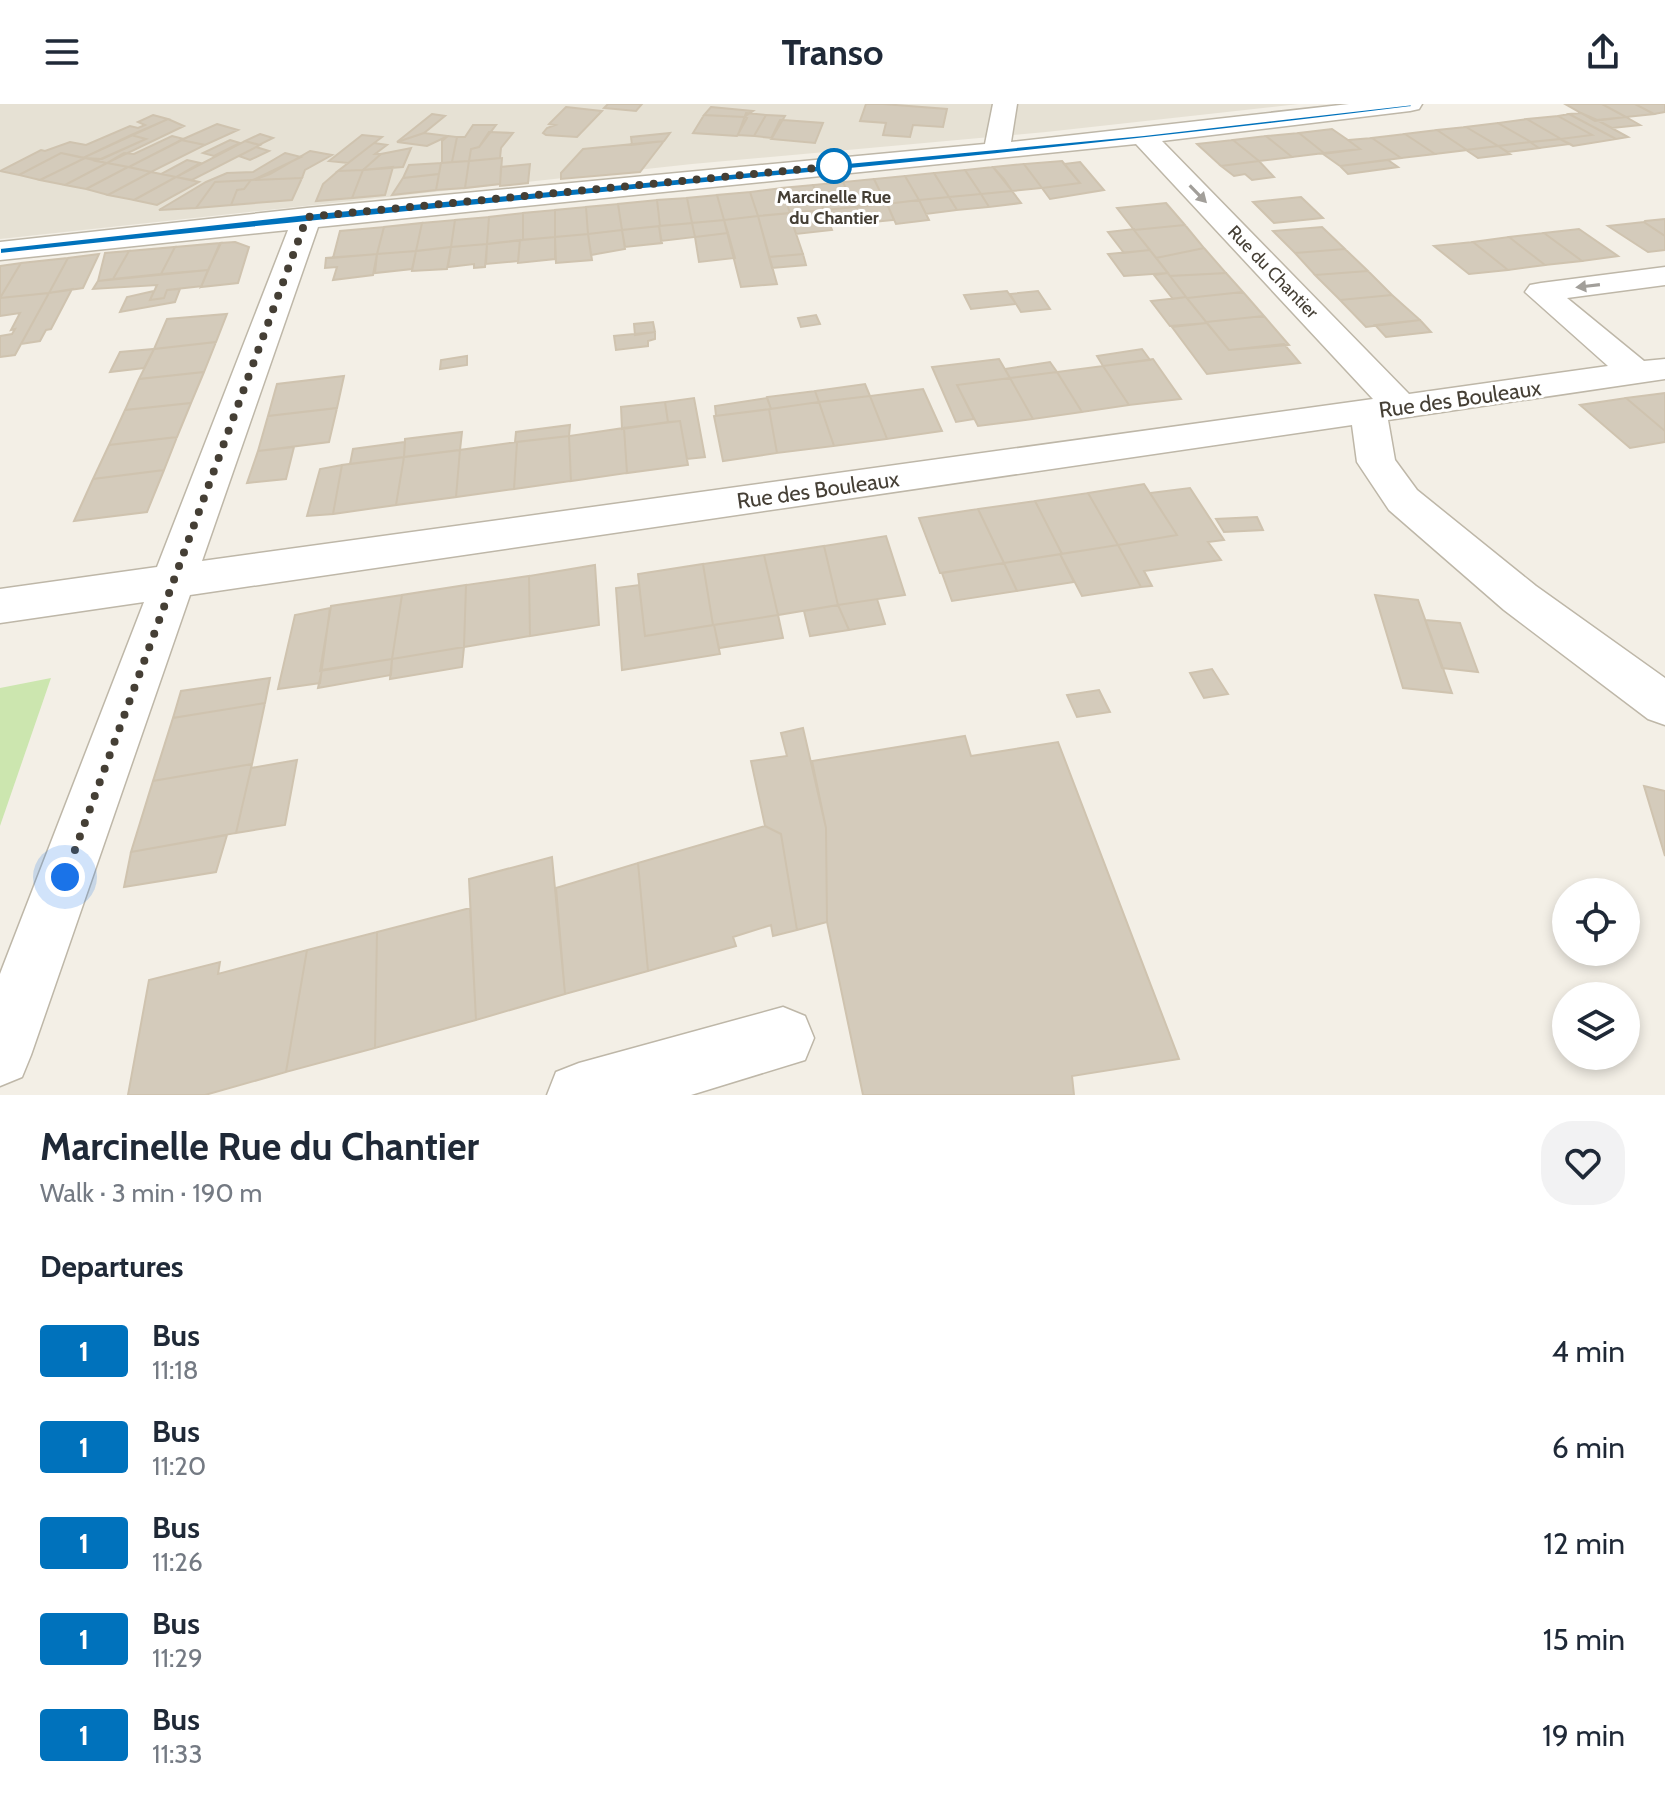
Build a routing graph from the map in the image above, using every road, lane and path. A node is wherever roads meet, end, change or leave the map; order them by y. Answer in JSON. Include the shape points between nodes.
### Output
{"nodes":[{"id":1,"x":1005,"y":104,"type":"edge"},
{"id":2,"x":1410,"y":104,"type":"edge"},
{"id":3,"x":1144,"y":137,"type":"junction"},
{"id":4,"x":997,"y":150,"type":"junction"},
{"id":5,"x":307,"y":217,"type":"junction"},
{"id":6,"x":0,"y":251,"type":"edge"},
{"id":7,"x":1665,"y":276,"type":"edge"},
{"id":8,"x":1651,"y":371,"type":"edge"},
{"id":9,"x":1385,"y":410,"type":"junction"},
{"id":10,"x":172,"y":581,"type":"junction"},
{"id":11,"x":0,"y":606,"type":"edge"},
{"id":12,"x":1665,"y":705,"type":"edge"},
{"id":13,"x":783,"y":1038,"type":"dead end"},
{"id":14,"x":0,"y":1055,"type":"edge"},
{"id":15,"x":579,"y":1095,"type":"edge"}],
"edges":[{"from":1,"to":4,"type":"street"},
{"from":2,"to":3,"type":"street"},
{"from":3,"to":4,"type":"street"},
{"from":3,"to":9,"type":"street","name":"Rue du Chantier","one_way":true},
{"from":4,"to":5,"type":"street"},
{"from":5,"to":6,"type":"street"},
{"from":5,"to":10,"type":"street"},
{"from":7,"to":8,"type":"street","name":"Rue des Bouleaux","one_way":true,"via":[[1541,292]]},
{"from":8,"to":9,"type":"street","name":"Rue des Bouleaux"},
{"from":9,"to":10,"type":"street","name":"Rue des Bouleaux"},
{"from":9,"to":12,"type":"street","via":[[1376,462],[1403,500],[1520,598]]},
{"from":10,"to":11,"type":"street","name":"Rue des Bouleaux"},
{"from":10,"to":14,"type":"street"},
{"from":13,"to":15,"type":"street"}]}
